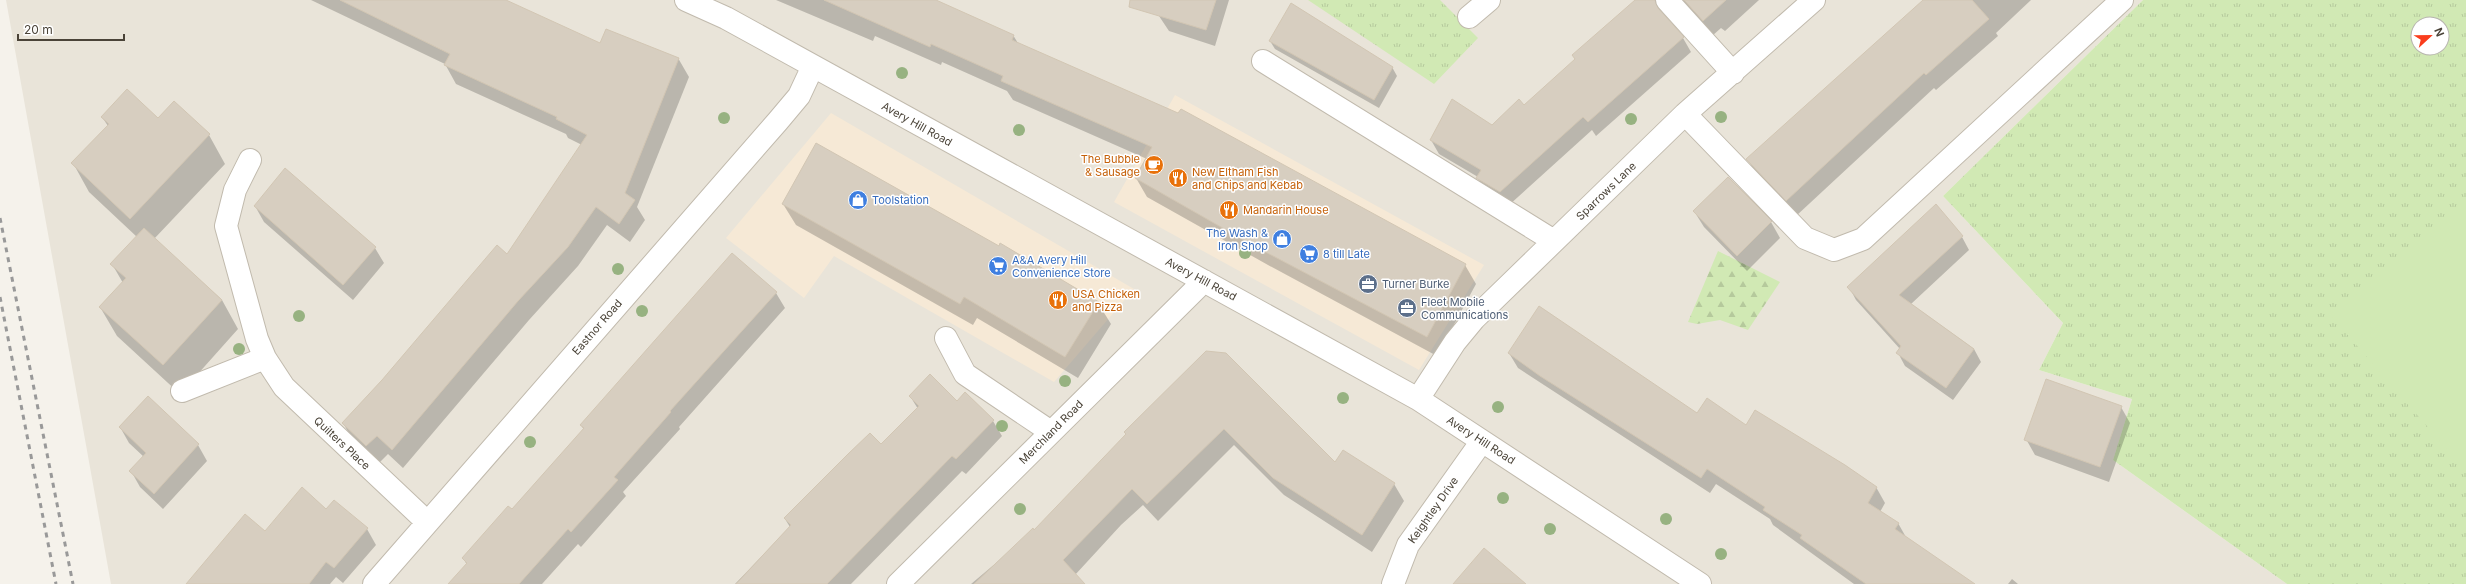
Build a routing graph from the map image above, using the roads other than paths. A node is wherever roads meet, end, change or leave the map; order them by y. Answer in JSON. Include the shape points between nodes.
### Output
{"nodes":[{"id":1,"x":686,"y":0,"type":"edge"},
{"id":2,"x":1489,"y":0,"type":"edge"},
{"id":3,"x":1667,"y":0,"type":"edge"},
{"id":4,"x":1814,"y":0,"type":"edge"},
{"id":5,"x":2122,"y":0,"type":"edge"},
{"id":6,"x":1469,"y":17,"type":"dead end"},
{"id":7,"x":1263,"y":61,"type":"dead end"},
{"id":8,"x":812,"y":66,"type":"junction"},
{"id":9,"x":1733,"y":73,"type":"junction"},
{"id":10,"x":1685,"y":114,"type":"junction"},
{"id":11,"x":250,"y":160,"type":"dead end"},
{"id":12,"x":1554,"y":241,"type":"junction"},
{"id":13,"x":1204,"y":281,"type":"junction"},
{"id":14,"x":946,"y":338,"type":"dead end"},
{"id":15,"x":265,"y":358,"type":"junction"},
{"id":16,"x":182,"y":391,"type":"dead end"},
{"id":17,"x":1418,"y":399,"type":"junction"},
{"id":18,"x":1051,"y":432,"type":"junction"},
{"id":19,"x":1482,"y":441,"type":"junction"},
{"id":20,"x":427,"y":522,"type":"junction"},
{"id":21,"x":374,"y":584,"type":"edge"},
{"id":22,"x":898,"y":584,"type":"edge"},
{"id":23,"x":1393,"y":584,"type":"edge"},
{"id":24,"x":1700,"y":584,"type":"edge"}],
"edges":[{"from":1,"to":8,"type":"street","name":"Avery Hill Road","via":[[726,18]]},
{"from":2,"to":6,"type":"street"},
{"from":3,"to":9,"type":"street"},
{"from":4,"to":9,"type":"street","name":"Sparrows Lane"},
{"from":5,"to":10,"type":"street","via":[[1863,239],[1834,250],[1805,238]]},
{"from":7,"to":12,"type":"street"},
{"from":8,"to":13,"type":"street","name":"Avery Hill Road"},
{"from":8,"to":20,"type":"street","name":"Eastnor Road","via":[[799,96],[778,121]]},
{"from":9,"to":10,"type":"street","name":"Sparrows Lane"},
{"from":10,"to":12,"type":"street","name":"Sparrows Lane"},
{"from":11,"to":15,"type":"street","name":"Quilters Place","via":[[235,190],[226,226],[257,339]]},
{"from":12,"to":17,"type":"street","name":"Sparrows Lane","via":[[1455,342]]},
{"from":13,"to":17,"type":"street","name":"Avery Hill Road"},
{"from":13,"to":18,"type":"street","name":"Merchland Road"},
{"from":14,"to":18,"type":"street","via":[[965,374]]},
{"from":15,"to":16,"type":"street"},
{"from":15,"to":20,"type":"street","name":"Quilters Place","via":[[284,387]]},
{"from":17,"to":19,"type":"street","name":"Avery Hill Road"},
{"from":18,"to":22,"type":"street","name":"Merchland Road"},
{"from":19,"to":23,"type":"street","name":"Keightley Drive","via":[[1408,545]]},
{"from":19,"to":24,"type":"street","name":"Avery Hill Road"},
{"from":20,"to":21,"type":"street","name":"Eastnor Road"}]}
